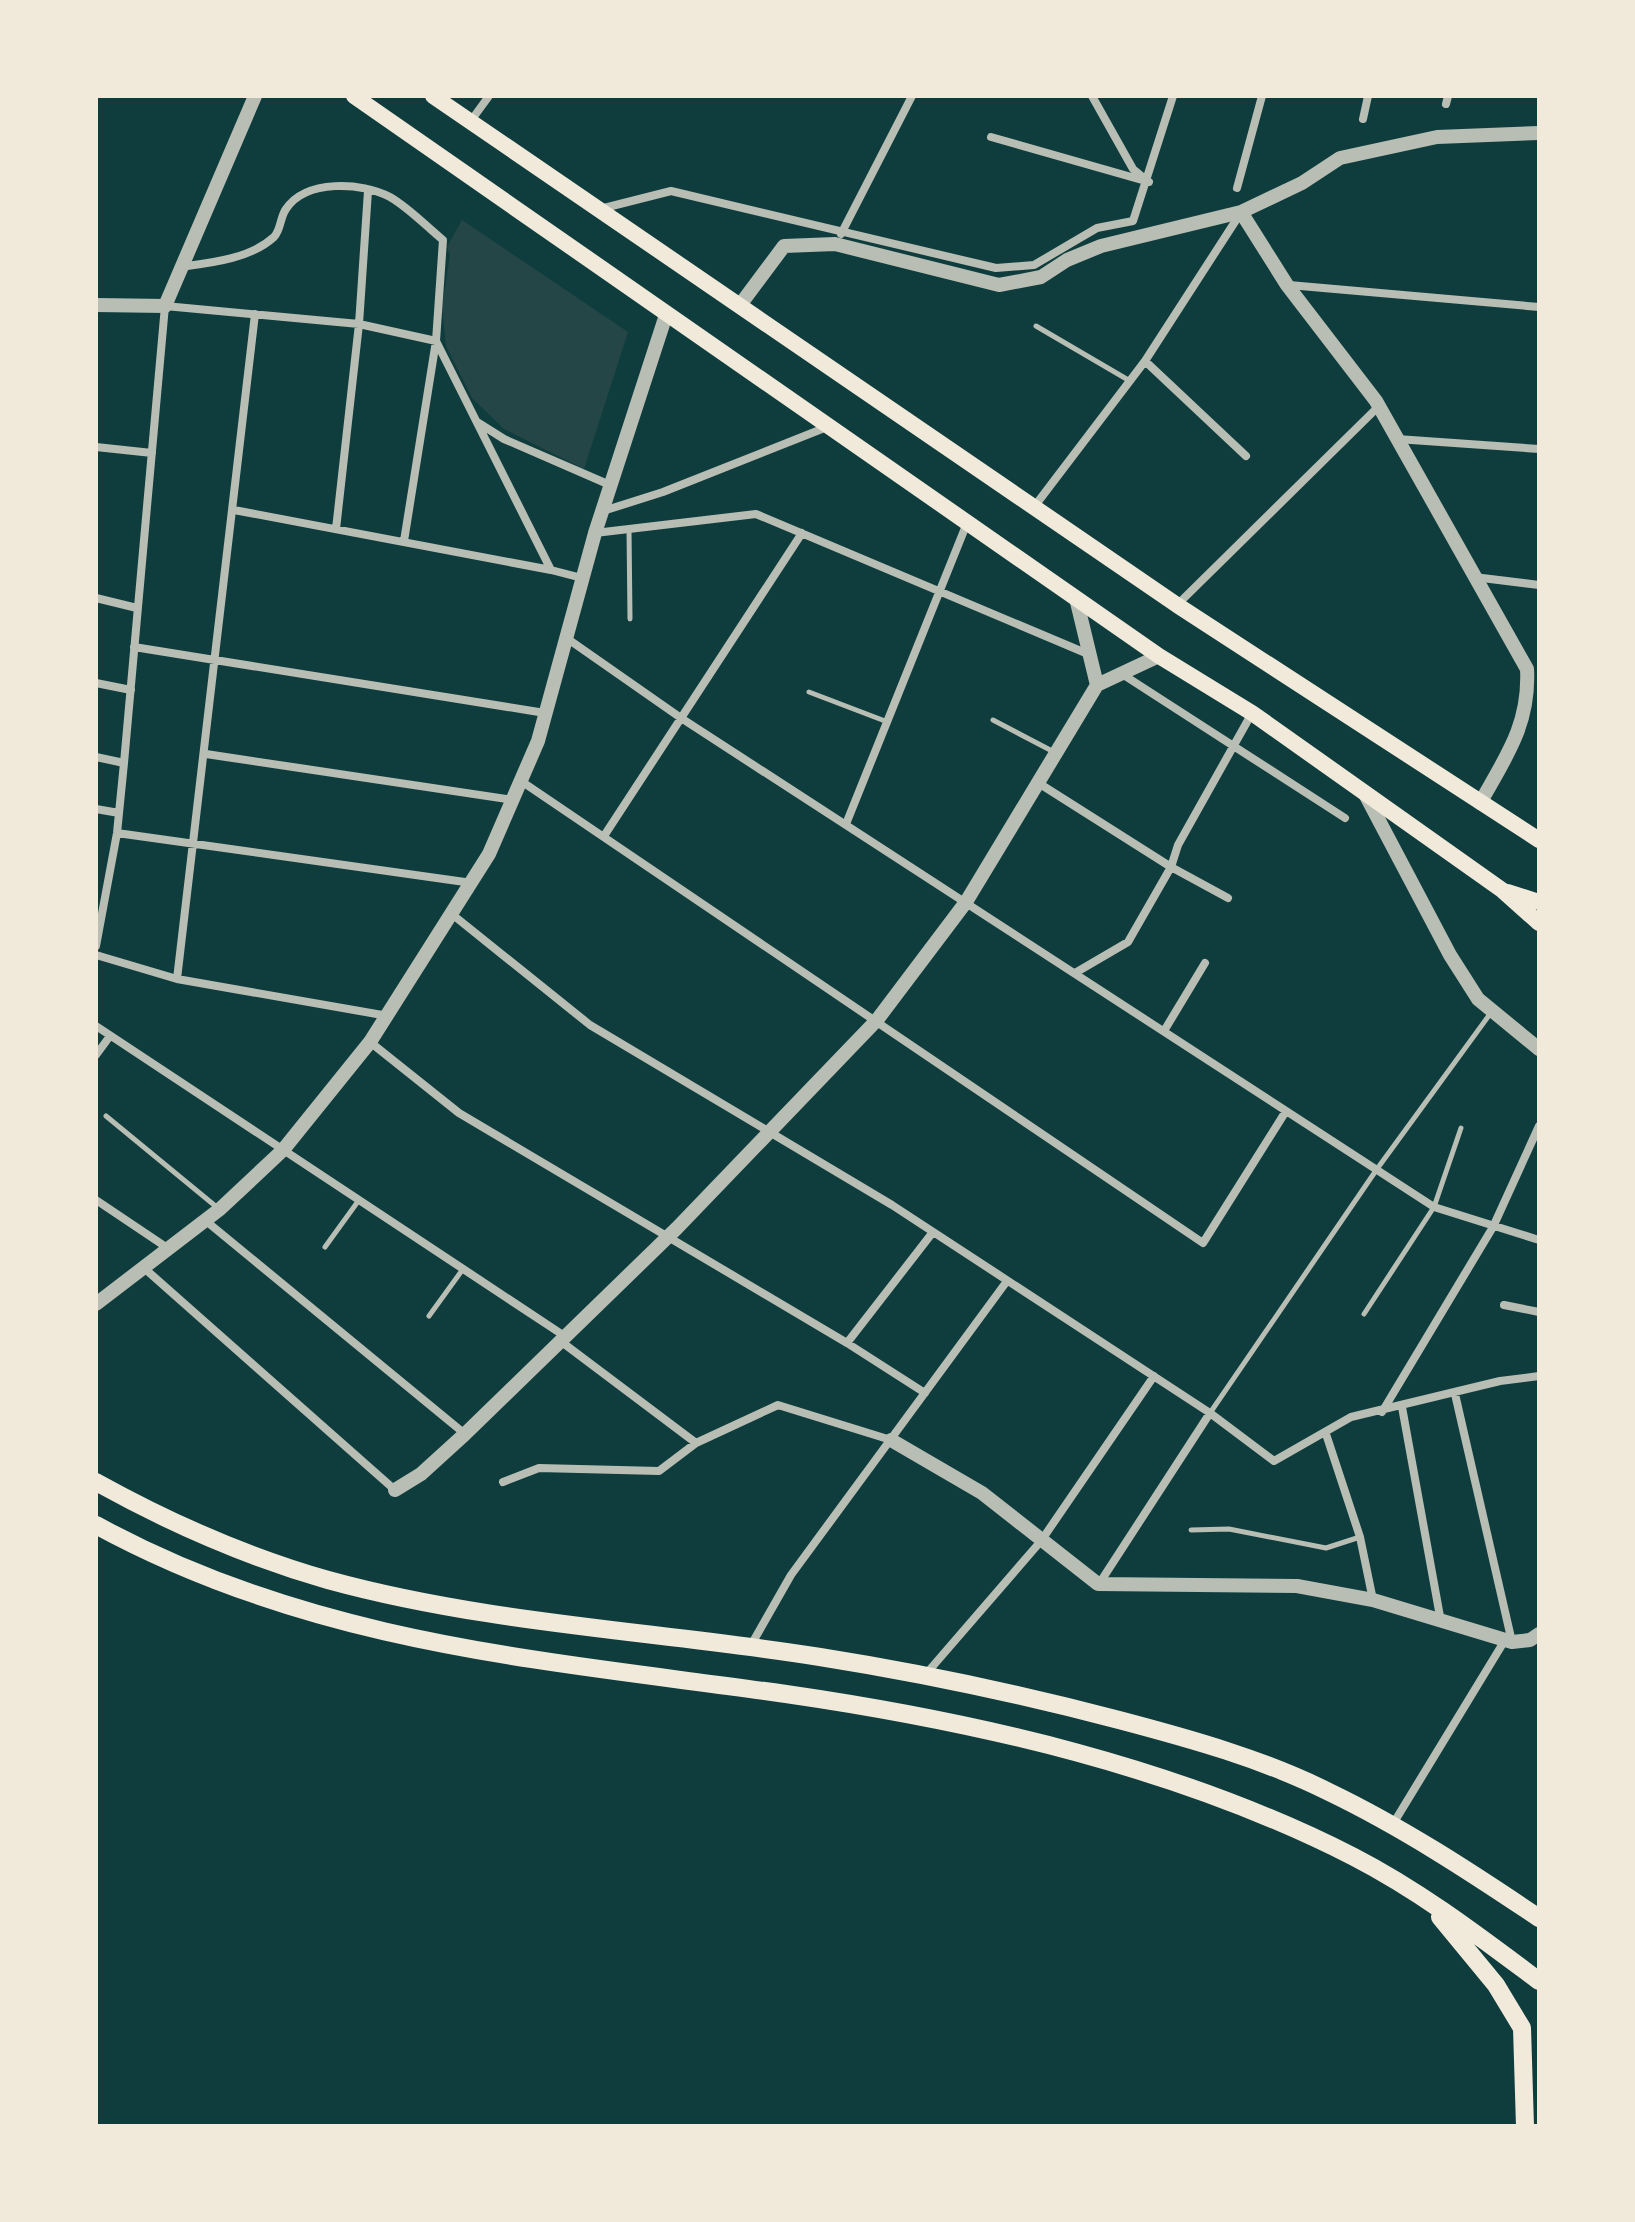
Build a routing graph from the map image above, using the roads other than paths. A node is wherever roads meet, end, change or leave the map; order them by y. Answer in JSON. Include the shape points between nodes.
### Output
{"nodes":[{"id":1,"x":255,"y":96,"type":"edge"},
{"id":2,"x":354,"y":96,"type":"edge"},
{"id":3,"x":433,"y":96,"type":"edge"},
{"id":4,"x":489,"y":96,"type":"edge"},
{"id":5,"x":912,"y":96,"type":"edge"},
{"id":6,"x":1092,"y":96,"type":"edge"},
{"id":7,"x":1173,"y":96,"type":"edge"},
{"id":8,"x":1262,"y":96,"type":"edge"},
{"id":9,"x":1368,"y":96,"type":"edge"},
{"id":10,"x":1363,"y":119,"type":"dead end"},
{"id":11,"x":470,"y":122,"type":"junction"},
{"id":12,"x":1539,"y":133,"type":"edge"},
{"id":13,"x":991,"y":137,"type":"dead end"},
{"id":14,"x":1149,"y":182,"type":"junction"},
{"id":15,"x":1237,"y":188,"type":"dead end"},
{"id":16,"x":368,"y":191,"type":"junction"},
{"id":17,"x":599,"y":209,"type":"junction"},
{"id":18,"x":1241,"y":212,"type":"junction"},
{"id":19,"x":843,"y":230,"type":"junction"},
{"id":20,"x":835,"y":244,"type":"junction"},
{"id":21,"x":178,"y":267,"type":"junction"},
{"id":22,"x":1287,"y":285,"type":"junction"},
{"id":23,"x":96,"y":305,"type":"edge"},
{"id":24,"x":740,"y":305,"type":"junction"},
{"id":25,"x":165,"y":306,"type":"junction"},
{"id":26,"x":1539,"y":307,"type":"edge"},
{"id":27,"x":255,"y":314,"type":"junction"},
{"id":28,"x":666,"y":315,"type":"junction"},
{"id":29,"x":359,"y":324,"type":"junction"},
{"id":30,"x":1036,"y":326,"type":"dead end"},
{"id":31,"x":436,"y":341,"type":"junction"},
{"id":32,"x":1145,"y":361,"type":"junction"},
{"id":33,"x":1130,"y":381,"type":"junction"},
{"id":34,"x":1379,"y":406,"type":"junction"},
{"id":35,"x":477,"y":421,"type":"junction"},
{"id":36,"x":827,"y":427,"type":"junction"},
{"id":37,"x":1397,"y":439,"type":"junction"},
{"id":38,"x":96,"y":447,"type":"edge"},
{"id":39,"x":1539,"y":449,"type":"edge"},
{"id":40,"x":152,"y":453,"type":"junction"},
{"id":41,"x":1246,"y":456,"type":"dead end"},
{"id":42,"x":610,"y":485,"type":"junction"},
{"id":43,"x":1034,"y":507,"type":"junction"},
{"id":44,"x":234,"y":510,"type":"junction"},
{"id":45,"x":602,"y":512,"type":"junction"},
{"id":46,"x":967,"y":523,"type":"junction"},
{"id":47,"x":336,"y":529,"type":"junction"},
{"id":48,"x":629,"y":529,"type":"junction"},
{"id":49,"x":595,"y":533,"type":"junction"},
{"id":50,"x":802,"y":533,"type":"junction"},
{"id":51,"x":404,"y":541,"type":"junction"},
{"id":52,"x":551,"y":570,"type":"junction"},
{"id":53,"x":1474,"y":577,"type":"junction"},
{"id":54,"x":582,"y":578,"type":"junction"},
{"id":55,"x":1539,"y":585,"type":"edge"},
{"id":56,"x":940,"y":589,"type":"junction"},
{"id":57,"x":96,"y":598,"type":"edge"},
{"id":58,"x":1076,"y":598,"type":"junction"},
{"id":59,"x":1177,"y":605,"type":"junction"},
{"id":60,"x":137,"y":608,"type":"junction"},
{"id":61,"x":630,"y":619,"type":"dead end"},
{"id":62,"x":565,"y":637,"type":"junction"},
{"id":63,"x":134,"y":647,"type":"junction"},
{"id":64,"x":1088,"y":654,"type":"junction"},
{"id":65,"x":1159,"y":656,"type":"junction"},
{"id":66,"x":217,"y":660,"type":"junction"},
{"id":67,"x":1122,"y":674,"type":"junction"},
{"id":68,"x":96,"y":683,"type":"edge"},
{"id":69,"x":1097,"y":685,"type":"junction"},
{"id":70,"x":131,"y":690,"type":"junction"},
{"id":71,"x":809,"y":692,"type":"dead end"},
{"id":72,"x":545,"y":713,"type":"junction"},
{"id":73,"x":1252,"y":713,"type":"junction"},
{"id":74,"x":681,"y":718,"type":"junction"},
{"id":75,"x":993,"y":720,"type":"dead end"},
{"id":76,"x":885,"y":721,"type":"junction"},
{"id":77,"x":1234,"y":744,"type":"junction"},
{"id":78,"x":206,"y":754,"type":"junction"},
{"id":79,"x":1059,"y":754,"type":"junction"},
{"id":80,"x":96,"y":757,"type":"edge"},
{"id":81,"x":124,"y":763,"type":"junction"},
{"id":82,"x":521,"y":781,"type":"junction"},
{"id":83,"x":1040,"y":784,"type":"junction"},
{"id":84,"x":1365,"y":794,"type":"junction"},
{"id":85,"x":513,"y":800,"type":"junction"},
{"id":86,"x":1480,"y":803,"type":"junction"},
{"id":87,"x":96,"y":809,"type":"edge"},
{"id":88,"x":119,"y":813,"type":"junction"},
{"id":89,"x":1345,"y":818,"type":"dead end"},
{"id":90,"x":846,"y":824,"type":"junction"},
{"id":91,"x":117,"y":833,"type":"junction"},
{"id":92,"x":604,"y":836,"type":"junction"},
{"id":93,"x":1539,"y":840,"type":"edge"},
{"id":94,"x":194,"y":845,"type":"junction"},
{"id":95,"x":1171,"y":867,"type":"junction"},
{"id":96,"x":472,"y":883,"type":"junction"},
{"id":97,"x":96,"y":886,"type":"edge"},
{"id":98,"x":107,"y":888,"type":"junction"},
{"id":99,"x":1502,"y":890,"type":"junction"},
{"id":100,"x":1228,"y":898,"type":"dead end"},
{"id":101,"x":966,"y":902,"type":"junction"},
{"id":102,"x":1539,"y":902,"type":"edge"},
{"id":103,"x":453,"y":915,"type":"junction"},
{"id":104,"x":1539,"y":923,"type":"edge"},
{"id":105,"x":96,"y":946,"type":"edge"},
{"id":106,"x":96,"y":955,"type":"edge"},
{"id":107,"x":1205,"y":963,"type":"dead end"},
{"id":108,"x":1075,"y":973,"type":"junction"},
{"id":109,"x":177,"y":979,"type":"junction"},
{"id":110,"x":1491,"y":1013,"type":"junction"},
{"id":111,"x":388,"y":1016,"type":"junction"},
{"id":112,"x":877,"y":1020,"type":"junction"},
{"id":113,"x":96,"y":1026,"type":"edge"},
{"id":114,"x":1164,"y":1031,"type":"junction"},
{"id":115,"x":110,"y":1036,"type":"junction"},
{"id":116,"x":370,"y":1042,"type":"junction"},
{"id":117,"x":1539,"y":1049,"type":"edge"},
{"id":118,"x":96,"y":1055,"type":"edge"},
{"id":119,"x":1286,"y":1111,"type":"junction"},
{"id":120,"x":106,"y":1116,"type":"dead end"},
{"id":121,"x":1539,"y":1126,"type":"edge"},
{"id":122,"x":1461,"y":1128,"type":"dead end"},
{"id":123,"x":770,"y":1132,"type":"junction"},
{"id":124,"x":283,"y":1150,"type":"junction"},
{"id":125,"x":1377,"y":1169,"type":"junction"},
{"id":126,"x":96,"y":1200,"type":"edge"},
{"id":127,"x":359,"y":1200,"type":"junction"},
{"id":128,"x":1434,"y":1207,"type":"junction"},
{"id":129,"x":220,"y":1209,"type":"junction"},
{"id":130,"x":206,"y":1221,"type":"junction"},
{"id":131,"x":1493,"y":1227,"type":"junction"},
{"id":132,"x":933,"y":1232,"type":"junction"},
{"id":133,"x":668,"y":1236,"type":"junction"},
{"id":134,"x":1539,"y":1240,"type":"edge"},
{"id":135,"x":325,"y":1247,"type":"dead end"},
{"id":136,"x":169,"y":1249,"type":"junction"},
{"id":137,"x":144,"y":1268,"type":"junction"},
{"id":138,"x":463,"y":1269,"type":"junction"},
{"id":139,"x":1007,"y":1281,"type":"junction"},
{"id":140,"x":96,"y":1304,"type":"edge"},
{"id":141,"x":1504,"y":1305,"type":"dead end"},
{"id":142,"x":1539,"y":1312,"type":"edge"},
{"id":143,"x":1364,"y":1314,"type":"dead end"},
{"id":144,"x":429,"y":1316,"type":"dead end"},
{"id":145,"x":561,"y":1337,"type":"junction"},
{"id":146,"x":847,"y":1343,"type":"junction"},
{"id":147,"x":1154,"y":1376,"type":"junction"},
{"id":148,"x":1539,"y":1376,"type":"edge"},
{"id":149,"x":925,"y":1393,"type":"junction"},
{"id":150,"x":1455,"y":1394,"type":"junction"},
{"id":151,"x":1402,"y":1407,"type":"junction"},
{"id":152,"x":1382,"y":1412,"type":"junction"},
{"id":153,"x":1210,"y":1413,"type":"junction"},
{"id":154,"x":465,"y":1434,"type":"junction"},
{"id":155,"x":1326,"y":1434,"type":"junction"},
{"id":156,"x":891,"y":1440,"type":"junction"},
{"id":157,"x":696,"y":1443,"type":"junction"},
{"id":158,"x":96,"y":1482,"type":"edge"},
{"id":159,"x":503,"y":1482,"type":"dead end"},
{"id":160,"x":395,"y":1490,"type":"joint"},
{"id":161,"x":96,"y":1525,"type":"edge"},
{"id":162,"x":1191,"y":1530,"type":"dead end"},
{"id":163,"x":1360,"y":1537,"type":"junction"},
{"id":164,"x":1041,"y":1541,"type":"junction"},
{"id":165,"x":1098,"y":1584,"type":"junction"},
{"id":166,"x":1373,"y":1600,"type":"junction"},
{"id":167,"x":1441,"y":1622,"type":"junction"},
{"id":168,"x":1539,"y":1634,"type":"edge"},
{"id":169,"x":1508,"y":1641,"type":"junction"},
{"id":170,"x":750,"y":1648,"type":"junction"},
{"id":171,"x":925,"y":1675,"type":"junction"},
{"id":172,"x":1392,"y":1824,"type":"junction"},
{"id":173,"x":1426,"y":1900,"type":"junction"},
{"id":174,"x":1539,"y":1918,"type":"edge"},
{"id":175,"x":1539,"y":1981,"type":"edge"},
{"id":176,"x":1525,"y":2126,"type":"edge"}],
"edges":[{"from":1,"to":21,"type":"street"},
{"from":2,"to":28,"type":"main road"},
{"from":3,"to":11,"type":"main road"},
{"from":4,"to":11,"type":"street"},
{"from":5,"to":19,"type":"street"},
{"from":6,"to":14,"type":"street","via":[[1133,169]]},
{"from":7,"to":14,"type":"street"},
{"from":8,"to":15,"type":"street"},
{"from":9,"to":10,"type":"street"},
{"from":11,"to":17,"type":"main road"},
{"from":12,"to":18,"type":"street","via":[[1437,137],[1340,158]]},
{"from":13,"to":14,"type":"street"},
{"from":14,"to":19,"type":"street","via":[[1133,221],[1097,228],[1034,265],[996,268]]},
{"from":16,"to":21,"type":"street","via":[[321,187],[286,209],[276,235],[266,242],[225,261]]},
{"from":16,"to":29,"type":"street"},
{"from":16,"to":31,"type":"street","via":[[388,196],[443,240]]},
{"from":17,"to":19,"type":"street","via":[[671,191]]},
{"from":17,"to":24,"type":"main road"},
{"from":18,"to":20,"type":"street","via":[[1101,246],[1041,277],[999,285]]},
{"from":18,"to":22,"type":"street"},
{"from":18,"to":32,"type":"street"},
{"from":19,"to":20,"type":"street"},
{"from":20,"to":24,"type":"street","via":[[784,246]]},
{"from":21,"to":25,"type":"street"},
{"from":22,"to":26,"type":"street"},
{"from":22,"to":34,"type":"street"},
{"from":23,"to":25,"type":"street"},
{"from":24,"to":43,"type":"main road"},
{"from":25,"to":27,"type":"street"},
{"from":25,"to":40,"type":"street"},
{"from":27,"to":29,"type":"street"},
{"from":27,"to":44,"type":"street"},
{"from":28,"to":36,"type":"main road"},
{"from":28,"to":42,"type":"street"},
{"from":29,"to":31,"type":"street"},
{"from":29,"to":47,"type":"street"},
{"from":30,"to":33,"type":"lane"},
{"from":31,"to":35,"type":"street"},
{"from":31,"to":51,"type":"street"},
{"from":32,"to":33,"type":"street"},
{"from":32,"to":41,"type":"street"},
{"from":33,"to":43,"type":"street"},
{"from":34,"to":37,"type":"street"},
{"from":34,"to":59,"type":"street"},
{"from":35,"to":42,"type":"street","via":[[504,439]]},
{"from":35,"to":52,"type":"street"},
{"from":36,"to":45,"type":"street"},
{"from":36,"to":46,"type":"main road"},
{"from":37,"to":39,"type":"street"},
{"from":37,"to":53,"type":"street"},
{"from":38,"to":40,"type":"street"},
{"from":40,"to":60,"type":"street"},
{"from":42,"to":45,"type":"street"},
{"from":43,"to":59,"type":"main road"},
{"from":44,"to":47,"type":"street"},
{"from":44,"to":66,"type":"street"},
{"from":45,"to":49,"type":"street"},
{"from":46,"to":56,"type":"street"},
{"from":46,"to":58,"type":"main road"},
{"from":47,"to":51,"type":"street"},
{"from":48,"to":49,"type":"street"},
{"from":48,"to":50,"type":"street","via":[[756,514]]},
{"from":48,"to":61,"type":"lane"},
{"from":49,"to":54,"type":"street"},
{"from":50,"to":56,"type":"street"},
{"from":50,"to":74,"type":"street"},
{"from":51,"to":52,"type":"street"},
{"from":52,"to":54,"type":"street"},
{"from":53,"to":55,"type":"street"},
{"from":53,"to":86,"type":"street","via":[[1527,669],[1528,688],[1519,733]]},
{"from":54,"to":62,"type":"street"},
{"from":56,"to":64,"type":"street"},
{"from":56,"to":76,"type":"street"},
{"from":57,"to":60,"type":"street"},
{"from":58,"to":64,"type":"street"},
{"from":58,"to":65,"type":"main road"},
{"from":59,"to":86,"type":"main road"},
{"from":60,"to":63,"type":"street"},
{"from":62,"to":72,"type":"street"},
{"from":62,"to":74,"type":"street"},
{"from":63,"to":66,"type":"street"},
{"from":63,"to":70,"type":"street"},
{"from":64,"to":69,"type":"street"},
{"from":65,"to":67,"type":"street"},
{"from":65,"to":73,"type":"main road"},
{"from":66,"to":72,"type":"street"},
{"from":66,"to":78,"type":"street"},
{"from":67,"to":69,"type":"street"},
{"from":67,"to":77,"type":"street"},
{"from":68,"to":70,"type":"street"},
{"from":69,"to":79,"type":"street"},
{"from":70,"to":81,"type":"street"},
{"from":71,"to":76,"type":"lane"},
{"from":72,"to":82,"type":"street"},
{"from":73,"to":77,"type":"street"},
{"from":73,"to":84,"type":"main road"},
{"from":74,"to":90,"type":"street"},
{"from":74,"to":92,"type":"street"},
{"from":75,"to":79,"type":"lane"},
{"from":76,"to":90,"type":"street"},
{"from":77,"to":89,"type":"street"},
{"from":77,"to":95,"type":"street"},
{"from":78,"to":85,"type":"street"},
{"from":78,"to":94,"type":"street"},
{"from":79,"to":83,"type":"street"},
{"from":80,"to":81,"type":"street"},
{"from":81,"to":88,"type":"street"},
{"from":82,"to":85,"type":"street"},
{"from":82,"to":92,"type":"street"},
{"from":83,"to":95,"type":"street"},
{"from":83,"to":101,"type":"street"},
{"from":84,"to":99,"type":"main road"},
{"from":84,"to":110,"type":"street","via":[[1450,955]]},
{"from":85,"to":96,"type":"street"},
{"from":86,"to":93,"type":"main road"},
{"from":87,"to":88,"type":"street"},
{"from":88,"to":91,"type":"street"},
{"from":90,"to":101,"type":"street"},
{"from":91,"to":94,"type":"street"},
{"from":91,"to":98,"type":"street"},
{"from":92,"to":112,"type":"street"},
{"from":94,"to":96,"type":"street"},
{"from":94,"to":109,"type":"street"},
{"from":95,"to":100,"type":"street"},
{"from":95,"to":108,"type":"street","via":[[1128,942]]},
{"from":96,"to":103,"type":"street"},
{"from":97,"to":98,"type":"street"},
{"from":98,"to":105,"type":"street"},
{"from":99,"to":102,"type":"main road"},
{"from":99,"to":104,"type":"main road"},
{"from":101,"to":108,"type":"street"},
{"from":101,"to":112,"type":"street"},
{"from":103,"to":111,"type":"street"},
{"from":103,"to":123,"type":"street","via":[[590,1025]]},
{"from":106,"to":109,"type":"street"},
{"from":107,"to":114,"type":"street"},
{"from":108,"to":114,"type":"street"},
{"from":109,"to":111,"type":"street"},
{"from":110,"to":117,"type":"street"},
{"from":110,"to":125,"type":"lane"},
{"from":111,"to":116,"type":"street"},
{"from":112,"to":119,"type":"street","via":[[1203,1243]]},
{"from":112,"to":123,"type":"street"},
{"from":113,"to":115,"type":"street"},
{"from":114,"to":119,"type":"street"},
{"from":115,"to":118,"type":"street"},
{"from":115,"to":124,"type":"street"},
{"from":116,"to":124,"type":"street"},
{"from":116,"to":133,"type":"street","via":[[459,1113]]},
{"from":119,"to":125,"type":"street"},
{"from":120,"to":129,"type":"lane"},
{"from":121,"to":131,"type":"street"},
{"from":122,"to":128,"type":"lane"},
{"from":123,"to":132,"type":"street"},
{"from":123,"to":133,"type":"street"},
{"from":124,"to":127,"type":"street"},
{"from":124,"to":129,"type":"street"},
{"from":125,"to":128,"type":"street"},
{"from":125,"to":153,"type":"lane"},
{"from":126,"to":136,"type":"street"},
{"from":127,"to":135,"type":"lane"},
{"from":127,"to":138,"type":"street"},
{"from":128,"to":131,"type":"street"},
{"from":128,"to":143,"type":"lane"},
{"from":129,"to":130,"type":"street"},
{"from":130,"to":136,"type":"street"},
{"from":130,"to":154,"type":"street"},
{"from":131,"to":134,"type":"street"},
{"from":131,"to":152,"type":"street"},
{"from":132,"to":139,"type":"street"},
{"from":132,"to":146,"type":"street"},
{"from":133,"to":145,"type":"street"},
{"from":133,"to":146,"type":"street"},
{"from":136,"to":137,"type":"street"},
{"from":137,"to":140,"type":"street"},
{"from":137,"to":160,"type":"street"},
{"from":138,"to":144,"type":"lane"},
{"from":138,"to":145,"type":"street"},
{"from":139,"to":147,"type":"street"},
{"from":139,"to":149,"type":"street"},
{"from":141,"to":142,"type":"street"},
{"from":145,"to":154,"type":"street"},
{"from":145,"to":157,"type":"street"},
{"from":146,"to":149,"type":"street"},
{"from":147,"to":153,"type":"street"},
{"from":147,"to":164,"type":"street"},
{"from":148,"to":150,"type":"street"},
{"from":149,"to":156,"type":"street"},
{"from":150,"to":151,"type":"street"},
{"from":150,"to":169,"type":"street"},
{"from":151,"to":152,"type":"street"},
{"from":151,"to":167,"type":"street"},
{"from":152,"to":155,"type":"street","via":[[1351,1417]]},
{"from":153,"to":155,"type":"street","via":[[1274,1461]]},
{"from":153,"to":165,"type":"street"},
{"from":154,"to":160,"type":"street"},
{"from":155,"to":163,"type":"street"},
{"from":156,"to":157,"type":"street","via":[[778,1405]]},
{"from":156,"to":164,"type":"street","via":[[982,1493]]},
{"from":156,"to":170,"type":"street","via":[[791,1575]]},
{"from":157,"to":159,"type":"street","via":[[659,1471],[539,1468]]},
{"from":158,"to":170,"type":"highway","via":[[173,1523],[331,1581],[533,1619]]},
{"from":161,"to":173,"type":"highway","via":[[218,1581],[392,1636],[882,1710],[1076,1753],[1278,1822],[1354,1857]]},
{"from":162,"to":163,"type":"lane","via":[[1229,1529],[1326,1548]]},
{"from":163,"to":166,"type":"street"},
{"from":164,"to":165,"type":"street"},
{"from":164,"to":171,"type":"street"},
{"from":165,"to":166,"type":"street","via":[[1297,1586]]},
{"from":166,"to":167,"type":"street"},
{"from":167,"to":169,"type":"street"},
{"from":168,"to":169,"type":"street"},
{"from":169,"to":172,"type":"street"},
{"from":170,"to":171,"type":"highway"},
{"from":171,"to":172,"type":"highway","via":[[1059,1704],[1212,1746],[1327,1790]]},
{"from":172,"to":174,"type":"highway"},
{"from":173,"to":175,"type":"highway"},
{"from":173,"to":176,"type":"highway","via":[[1496,1985],[1522,2028]]}]}
